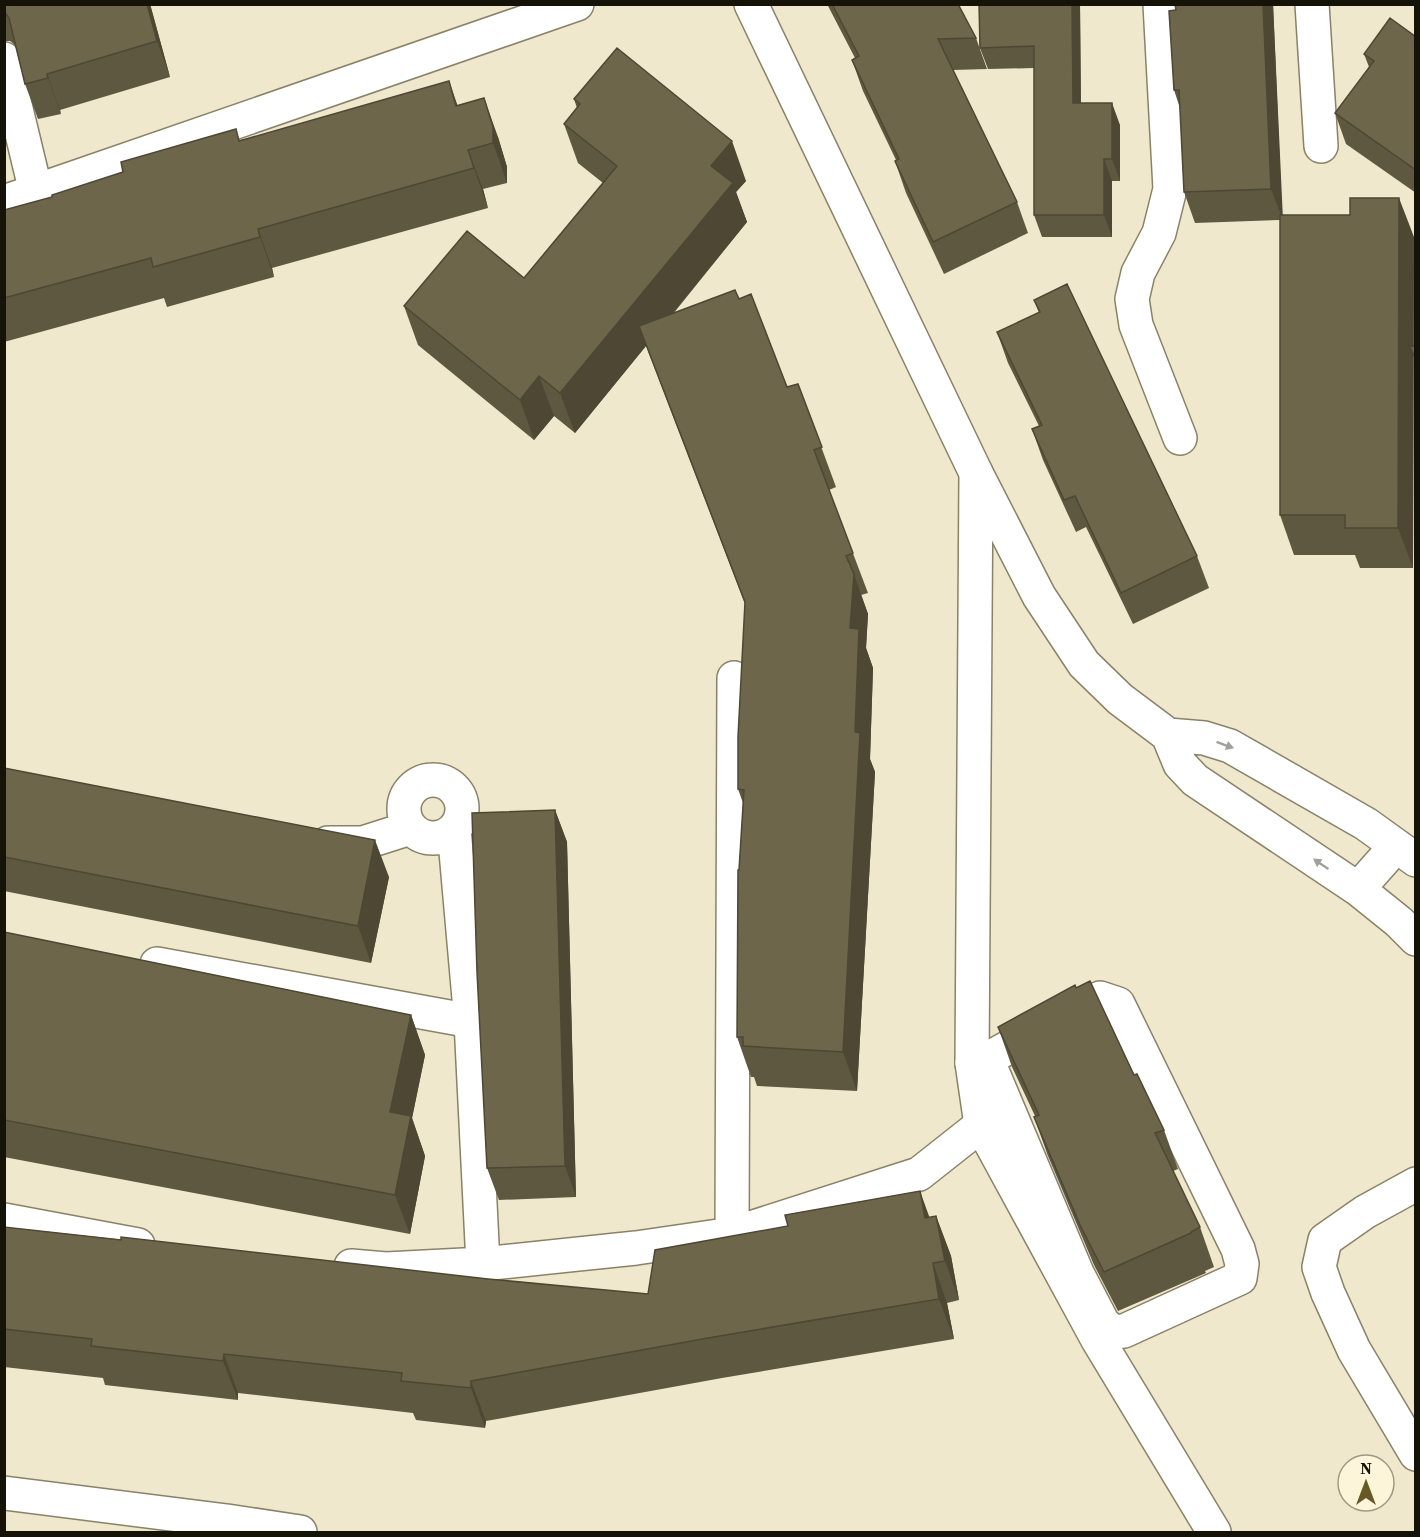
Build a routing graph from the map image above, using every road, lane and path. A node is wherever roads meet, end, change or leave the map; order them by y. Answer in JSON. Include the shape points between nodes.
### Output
{"nodes":[{"id":1,"x":577,"y":4,"type":"edge"},
{"id":2,"x":752,"y":4,"type":"edge"},
{"id":3,"x":1160,"y":4,"type":"edge"},
{"id":4,"x":1312,"y":4,"type":"edge"},
{"id":5,"x":4,"y":59,"type":"edge"},
{"id":6,"x":1321,"y":146,"type":"dead end"},
{"id":7,"x":36,"y":192,"type":"junction"},
{"id":8,"x":4,"y":202,"type":"edge"},
{"id":9,"x":1180,"y":438,"type":"dead end"},
{"id":10,"x":976,"y":473,"type":"junction"},
{"id":11,"x":734,"y":678,"type":"dead end"},
{"id":12,"x":1168,"y":735,"type":"junction"},
{"id":13,"x":410,"y":828,"type":"junction"},
{"id":14,"x":454,"y":829,"type":"junction"},
{"id":15,"x":299,"y":837,"type":"edge"},
{"id":16,"x":1406,"y":853,"type":"edge"},
{"id":17,"x":1358,"y":889,"type":"junction"},
{"id":18,"x":1416,"y":939,"type":"edge"},
{"id":19,"x":133,"y":960,"type":"edge"},
{"id":20,"x":471,"y":1021,"type":"junction"},
{"id":21,"x":980,"y":1061,"type":"junction"},
{"id":22,"x":981,"y":1125,"type":"junction"},
{"id":23,"x":1416,"y":1184,"type":"edge"},
{"id":24,"x":4,"y":1220,"type":"edge"},
{"id":25,"x":732,"y":1234,"type":"junction"},
{"id":26,"x":166,"y":1250,"type":"edge"},
{"id":27,"x":316,"y":1263,"type":"edge"},
{"id":28,"x":483,"y":1264,"type":"junction"},
{"id":29,"x":1416,"y":1454,"type":"edge"},
{"id":30,"x":4,"y":1493,"type":"edge"},
{"id":31,"x":300,"y":1533,"type":"edge"},
{"id":32,"x":1214,"y":1533,"type":"edge"}],
"edges":[{"from":1,"to":7,"type":"street"},
{"from":2,"to":10,"type":"street"},
{"from":3,"to":9,"type":"street","via":[[1170,189],[1159,234],[1138,273],[1132,299],[1136,325]]},
{"from":4,"to":6,"type":"street"},
{"from":5,"to":7,"type":"street"},
{"from":7,"to":8,"type":"street"},
{"from":10,"to":12,"type":"street","via":[[1039,596],[1084,664],[1120,699]]},
{"from":10,"to":21,"type":"street"},
{"from":11,"to":25,"type":"street"},
{"from":12,"to":16,"type":"street","one_way":true,"via":[[1204,738],[1230,746],[1366,824]]},
{"from":17,"to":12,"type":"street","one_way":true,"via":[[1195,780],[1180,764]]},
{"from":13,"to":14,"type":"street","via":[[427,838],[437,838]]},
{"from":13,"to":14,"type":"street","via":[[404,810],[409,792],[434,780],[451,787],[461,802],[460,820]]},
{"from":13,"to":15,"type":"street","via":[[363,843],[335,844]]},
{"from":14,"to":20,"type":"street"},
{"from":16,"to":17,"type":"street"},
{"from":17,"to":18,"type":"street"},
{"from":19,"to":20,"type":"street"},
{"from":20,"to":28,"type":"street"},
{"from":21,"to":21,"type":"street","via":[[1100,998],[1118,1004],[1238,1249],[1242,1263],[1240,1278],[1124,1331],[1113,1332],[1102,1323]]},
{"from":21,"to":22,"type":"street"},
{"from":22,"to":25,"type":"street","via":[[919,1174]]},
{"from":22,"to":32,"type":"street","via":[[1098,1340]]},
{"from":23,"to":29,"type":"street","via":[[1325,1240],[1319,1267],[1354,1350]]},
{"from":24,"to":26,"type":"street"},
{"from":25,"to":28,"type":"street"},
{"from":27,"to":28,"type":"street","via":[[386,1269]]},
{"from":30,"to":31,"type":"street"}]}
